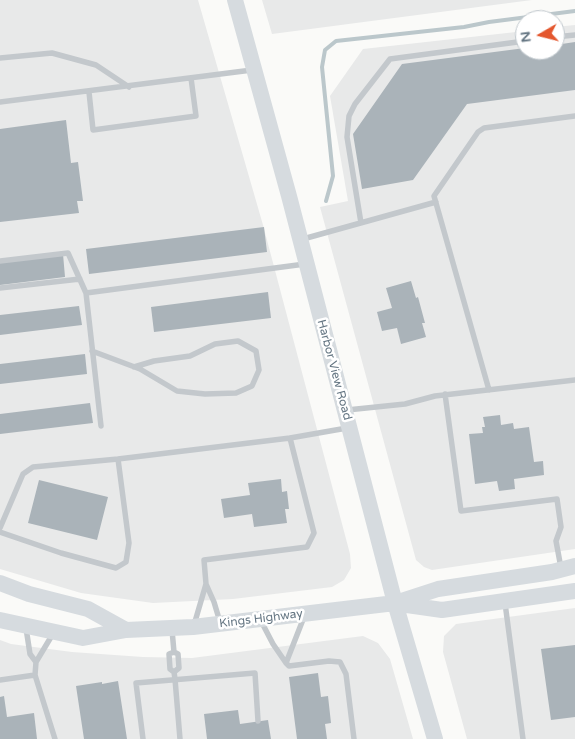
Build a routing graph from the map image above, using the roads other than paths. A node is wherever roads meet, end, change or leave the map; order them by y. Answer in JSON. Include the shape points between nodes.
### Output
{"nodes":[{"id":1,"x":235,"y":0,"type":"edge"},
{"id":2,"x":515,"y":42,"type":"edge"},
{"id":3,"x":0,"y":58,"type":"edge"},
{"id":4,"x":254,"y":70,"type":"junction"},
{"id":5,"x":191,"y":78,"type":"junction"},
{"id":6,"x":129,"y":87,"type":"junction"},
{"id":7,"x":89,"y":92,"type":"junction"},
{"id":8,"x":0,"y":102,"type":"edge"},
{"id":9,"x":575,"y":116,"type":"edge"},
{"id":10,"x":436,"y":202,"type":"junction"},
{"id":11,"x":361,"y":223,"type":"junction"},
{"id":12,"x":301,"y":240,"type":"junction"},
{"id":13,"x":0,"y":261,"type":"edge"},
{"id":14,"x":307,"y":264,"type":"junction"},
{"id":15,"x":80,"y":279,"type":"junction"},
{"id":16,"x":0,"y":288,"type":"edge"},
{"id":17,"x":86,"y":293,"type":"junction"},
{"id":18,"x":92,"y":351,"type":"junction"},
{"id":19,"x":134,"y":367,"type":"junction"},
{"id":20,"x":575,"y":380,"type":"edge"},
{"id":21,"x":489,"y":390,"type":"junction"},
{"id":22,"x":445,"y":394,"type":"junction"},
{"id":23,"x":345,"y":410,"type":"junction"},
{"id":24,"x":100,"y":426,"type":"dead end"},
{"id":25,"x":349,"y":427,"type":"junction"},
{"id":26,"x":290,"y":438,"type":"junction"},
{"id":27,"x":118,"y":459,"type":"junction"},
{"id":28,"x":0,"y":528,"type":"edge"},
{"id":29,"x":0,"y":532,"type":"edge"},
{"id":30,"x":568,"y":568,"type":"edge"},
{"id":31,"x":0,"y":583,"type":"edge"},
{"id":32,"x":206,"y":584,"type":"junction"},
{"id":33,"x":575,"y":591,"type":"edge"},
{"id":34,"x":29,"y":594,"type":"junction"},
{"id":35,"x":0,"y":595,"type":"edge"},
{"id":36,"x":505,"y":601,"type":"junction"},
{"id":37,"x":395,"y":603,"type":"junction"},
{"id":38,"x":305,"y":614,"type":"junction"},
{"id":39,"x":260,"y":619,"type":"junction"},
{"id":40,"x":0,"y":620,"type":"edge"},
{"id":41,"x":220,"y":624,"type":"junction"},
{"id":42,"x":26,"y":626,"type":"junction"},
{"id":43,"x":193,"y":627,"type":"junction"},
{"id":44,"x":172,"y":628,"type":"junction"},
{"id":45,"x":126,"y":630,"type":"junction"},
{"id":46,"x":54,"y":632,"type":"junction"},
{"id":47,"x":174,"y":652,"type":"junction"},
{"id":48,"x":36,"y":662,"type":"junction"},
{"id":49,"x":286,"y":663,"type":"junction"},
{"id":50,"x":36,"y":675,"type":"junction"},
{"id":51,"x":174,"y":676,"type":"junction"},
{"id":52,"x":0,"y":680,"type":"edge"},
{"id":53,"x":258,"y":721,"type":"dead end"},
{"id":54,"x":55,"y":739,"type":"edge"},
{"id":55,"x":143,"y":739,"type":"edge"},
{"id":56,"x":180,"y":739,"type":"edge"},
{"id":57,"x":354,"y":739,"type":"edge"},
{"id":58,"x":435,"y":739,"type":"edge"},
{"id":59,"x":523,"y":739,"type":"edge"}],
"edges":[{"from":1,"to":4,"type":"main road","name":"Harbor View Road"},
{"from":2,"to":11,"type":"lane","via":[[390,59],[349,116],[347,138]]},
{"from":3,"to":6,"type":"lane","via":[[52,53],[96,65]]},
{"from":4,"to":5,"type":"lane"},
{"from":4,"to":12,"type":"main road","name":"Harbor View Road"},
{"from":5,"to":6,"type":"lane"},
{"from":5,"to":7,"type":"lane","via":[[196,116],[93,130]]},
{"from":6,"to":7,"type":"lane"},
{"from":7,"to":8,"type":"lane"},
{"from":9,"to":10,"type":"lane","via":[[484,128],[434,196]]},
{"from":10,"to":11,"type":"lane"},
{"from":10,"to":21,"type":"lane"},
{"from":11,"to":12,"type":"lane"},
{"from":12,"to":14,"type":"main road","name":"Harbor View Road"},
{"from":13,"to":15,"type":"lane","via":[[68,253]]},
{"from":14,"to":17,"type":"lane"},
{"from":14,"to":23,"type":"main road","name":"Harbor View Road"},
{"from":15,"to":16,"type":"lane"},
{"from":15,"to":17,"type":"lane"},
{"from":17,"to":18,"type":"lane"},
{"from":18,"to":19,"type":"lane"},
{"from":18,"to":24,"type":"lane"},
{"from":19,"to":19,"type":"lane","via":[[177,391],[205,394],[236,393],[252,386],[259,370],[256,351],[238,341],[215,344],[190,356]]},
{"from":20,"to":21,"type":"lane"},
{"from":21,"to":22,"type":"lane"},
{"from":22,"to":23,"type":"lane","via":[[405,404]]},
{"from":22,"to":30,"type":"lane","via":[[461,511],[557,499],[561,527],[556,541]]},
{"from":23,"to":25,"type":"main road","name":"Harbor View Road"},
{"from":25,"to":26,"type":"lane"},
{"from":25,"to":37,"type":"main road","name":"Harbor View Road"},
{"from":26,"to":27,"type":"lane"},
{"from":26,"to":32,"type":"lane","via":[[314,533],[307,547],[204,560]]},
{"from":27,"to":28,"type":"lane","via":[[33,467],[23,474]]},
{"from":27,"to":29,"type":"lane","via":[[128,543],[126,562],[116,568]]},
{"from":30,"to":37,"type":"main road","name":"Kings Highway","via":[[438,589]]},
{"from":31,"to":34,"type":"main road"},
{"from":32,"to":41,"type":"lane"},
{"from":32,"to":43,"type":"lane"},
{"from":33,"to":36,"type":"main road","name":"Kings Highway"},
{"from":34,"to":35,"type":"main road"},
{"from":34,"to":45,"type":"main road","via":[[88,609]]},
{"from":36,"to":37,"type":"main road","name":"Kings Highway","via":[[442,610]]},
{"from":36,"to":59,"type":"lane"},
{"from":37,"to":38,"type":"main road","name":"Kings Highway"},
{"from":37,"to":58,"type":"main road","name":"Harbor View Road"},
{"from":38,"to":39,"type":"main road","name":"Kings Highway"},
{"from":38,"to":49,"type":"lane"},
{"from":39,"to":41,"type":"main road","name":"Kings Highway"},
{"from":39,"to":49,"type":"lane"},
{"from":40,"to":42,"type":"main road","name":"Kings Highway"},
{"from":41,"to":43,"type":"main road","name":"Kings Highway"},
{"from":42,"to":46,"type":"main road","name":"Kings Highway"},
{"from":42,"to":48,"type":"lane","via":[[30,654]]},
{"from":43,"to":44,"type":"main road","name":"Kings Highway"},
{"from":44,"to":45,"type":"main road","name":"Kings Highway"},
{"from":44,"to":47,"type":"lane"},
{"from":45,"to":46,"type":"main road","name":"Kings Highway","via":[[83,638]]},
{"from":46,"to":48,"type":"lane"},
{"from":47,"to":51,"type":"lane","via":[[178,654],[179,668]]},
{"from":47,"to":51,"type":"lane","via":[[169,654]]},
{"from":48,"to":50,"type":"lane"},
{"from":49,"to":57,"type":"lane","via":[[290,666],[340,662],[346,674]]},
{"from":50,"to":52,"type":"lane"},
{"from":50,"to":54,"type":"lane"},
{"from":51,"to":53,"type":"lane","via":[[255,672]]},
{"from":51,"to":55,"type":"lane","via":[[136,683]]},
{"from":51,"to":56,"type":"lane"}]}
